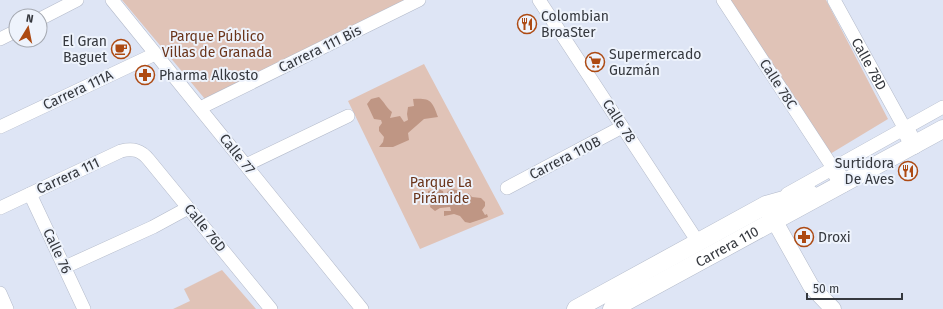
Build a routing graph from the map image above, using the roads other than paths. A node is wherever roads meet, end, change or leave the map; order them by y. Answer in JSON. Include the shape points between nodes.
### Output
{"nodes":[{"id":1,"x":77,"y":0,"type":"edge"},
{"id":2,"x":112,"y":0,"type":"edge"},
{"id":3,"x":419,"y":0,"type":"edge"},
{"id":4,"x":539,"y":0,"type":"edge"},
{"id":5,"x":723,"y":0,"type":"edge"},
{"id":6,"x":834,"y":0,"type":"edge"},
{"id":7,"x":48,"y":15,"type":"edge"},
{"id":8,"x":155,"y":54,"type":"junction"},
{"id":9,"x":200,"y":108,"type":"junction"},
{"id":10,"x":943,"y":108,"type":"edge"},
{"id":11,"x":348,"y":116,"type":"dead end"},
{"id":12,"x":0,"y":127,"type":"edge"},
{"id":13,"x":622,"y":127,"type":"junction"},
{"id":14,"x":905,"y":128,"type":"junction"},
{"id":15,"x":943,"y":129,"type":"edge"},
{"id":16,"x":914,"y":145,"type":"junction"},
{"id":17,"x":137,"y":150,"type":"joint"},
{"id":18,"x":246,"y":166,"type":"junction"},
{"id":19,"x":838,"y":175,"type":"junction"},
{"id":20,"x":507,"y":188,"type":"dead end"},
{"id":21,"x":30,"y":194,"type":"junction"},
{"id":22,"x":0,"y":208,"type":"edge"},
{"id":23,"x":188,"y":208,"type":"junction"},
{"id":24,"x":770,"y":213,"type":"junction"},
{"id":25,"x":698,"y":242,"type":"junction"},
{"id":26,"x":65,"y":267,"type":"junction"},
{"id":27,"x":0,"y":293,"type":"edge"},
{"id":28,"x":831,"y":308,"type":"edge"},
{"id":29,"x":7,"y":309,"type":"edge"},
{"id":30,"x":84,"y":309,"type":"edge"},
{"id":31,"x":271,"y":309,"type":"edge"},
{"id":32,"x":362,"y":309,"type":"edge"},
{"id":33,"x":576,"y":309,"type":"edge"},
{"id":34,"x":612,"y":309,"type":"edge"}],
"edges":[{"from":1,"to":7,"type":"street"},
{"from":2,"to":8,"type":"street","name":"Calle 77"},
{"from":3,"to":9,"type":"street","name":"Carrera 111 Bis"},
{"from":4,"to":13,"type":"street","name":"Calle 78"},
{"from":5,"to":19,"type":"street","name":"Calle 78C"},
{"from":6,"to":14,"type":"street","name":"Calle 78D"},
{"from":8,"to":9,"type":"street","name":"Calle 77"},
{"from":8,"to":12,"type":"street","name":"Carrera 111A"},
{"from":9,"to":18,"type":"street","name":"Calle 77"},
{"from":10,"to":14,"type":"street","name":"Carrera 110"},
{"from":11,"to":18,"type":"street"},
{"from":13,"to":20,"type":"street","name":"Carrera 110B"},
{"from":13,"to":25,"type":"street","name":"Calle 78"},
{"from":14,"to":16,"type":"main road"},
{"from":14,"to":19,"type":"street","name":"Carrera 110"},
{"from":15,"to":16,"type":"main road","name":"Carrera 110"},
{"from":16,"to":19,"type":"main road","name":"Carrera 110"},
{"from":17,"to":21,"type":"street","name":"Carrera 111","via":[[121,151]]},
{"from":17,"to":23,"type":"street","name":"Calle 76D","via":[[144,154]]},
{"from":18,"to":32,"type":"street","name":"Calle 77"},
{"from":19,"to":24,"type":"main road","name":"Carrera 110"},
{"from":21,"to":22,"type":"street","name":"Carrera 111"},
{"from":21,"to":26,"type":"street","name":"Calle 76"},
{"from":23,"to":26,"type":"street"},
{"from":23,"to":31,"type":"street","name":"Calle 76D"},
{"from":24,"to":25,"type":"main road","name":"Carrera 110"},
{"from":24,"to":28,"type":"street","via":[[811,286]]},
{"from":24,"to":34,"type":"main road","name":"Carrera 110"},
{"from":25,"to":33,"type":"main road","name":"Carrera 110"},
{"from":26,"to":30,"type":"street","name":"Calle 76"},
{"from":27,"to":29,"type":"street"}]}
